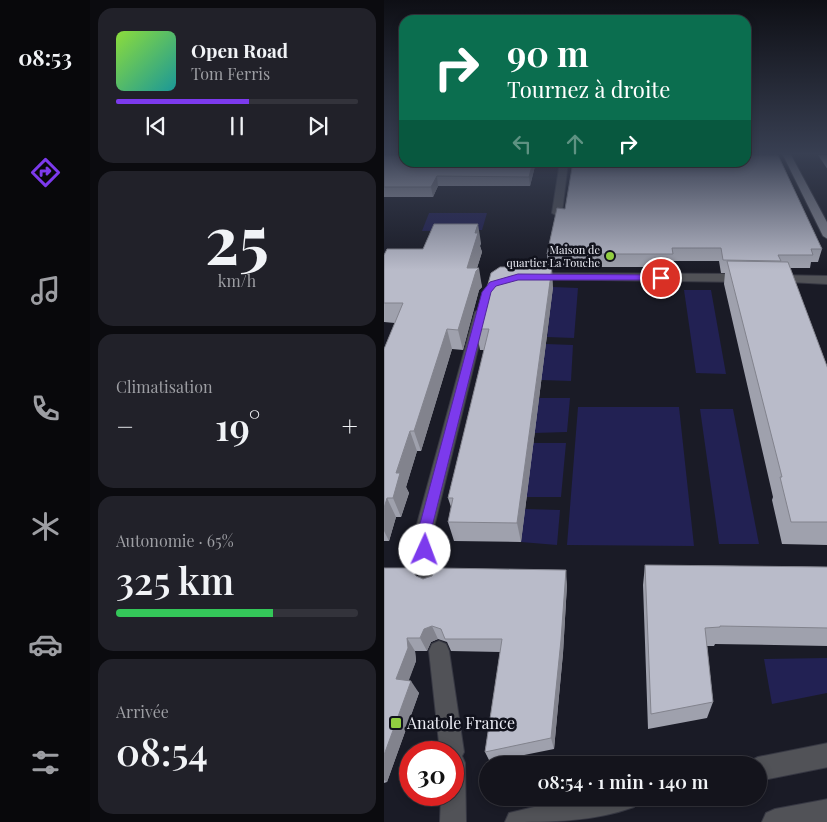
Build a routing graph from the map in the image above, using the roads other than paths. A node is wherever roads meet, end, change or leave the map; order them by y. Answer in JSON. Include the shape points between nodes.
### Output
{"nodes":[{"id":1,"x":559,"y":193,"type":"edge"},
{"id":2,"x":806,"y":193,"type":"edge"},
{"id":3,"x":556,"y":214,"type":"edge"},
{"id":4,"x":827,"y":236,"type":"edge"},
{"id":5,"x":518,"y":277,"type":"edge"},
{"id":6,"x":827,"y":280,"type":"edge"},
{"id":7,"x":484,"y":301,"type":"edge"},
{"id":8,"x":430,"y":582,"type":"edge"},
{"id":9,"x":439,"y":651,"type":"dead end"},
{"id":10,"x":451,"y":741,"type":"edge"},
{"id":11,"x":827,"y":755,"type":"edge"},
{"id":12,"x":767,"y":767,"type":"edge"},
{"id":13,"x":452,"y":806,"type":"edge"},
{"id":14,"x":589,"y":806,"type":"edge"},
{"id":15,"x":827,"y":810,"type":"edge"},
{"id":16,"x":452,"y":822,"type":"edge"},
{"id":17,"x":518,"y":822,"type":"edge"},
{"id":18,"x":775,"y":822,"type":"edge"}],
"edges":[{"from":1,"to":3,"type":"street"},
{"from":2,"to":4,"type":"main road"},
{"from":5,"to":6,"type":"street"},
{"from":7,"to":8,"type":"street","via":[[424,535]]},
{"from":9,"to":10,"type":"street"},
{"from":11,"to":12,"type":"street"},
{"from":13,"to":16,"type":"street"},
{"from":14,"to":17,"type":"street"},
{"from":15,"to":18,"type":"street"}]}
